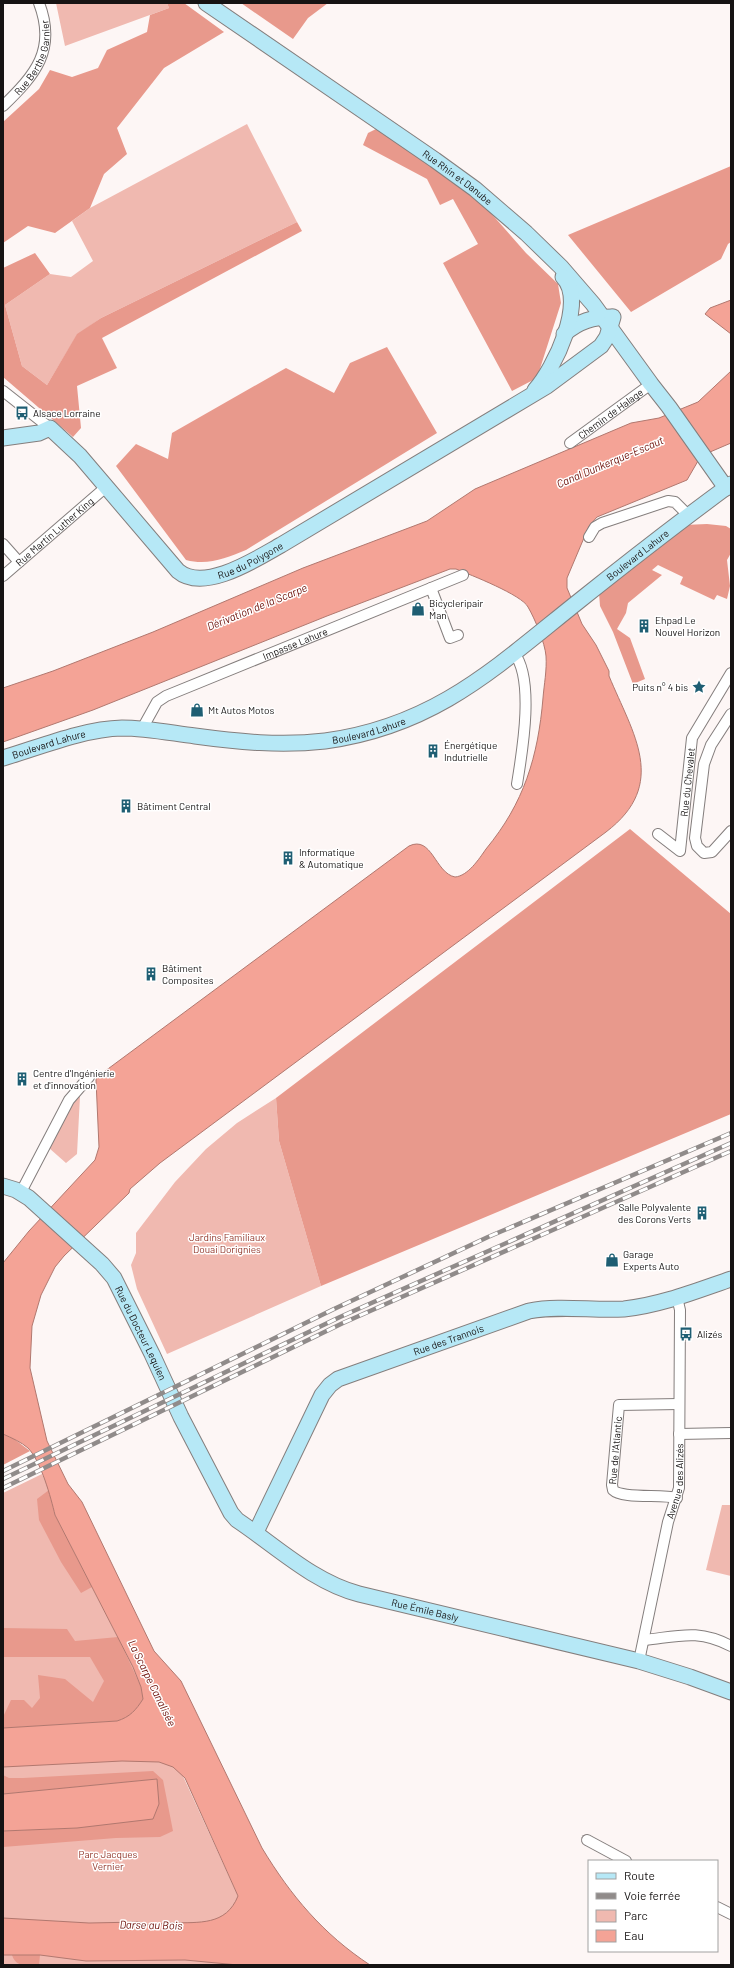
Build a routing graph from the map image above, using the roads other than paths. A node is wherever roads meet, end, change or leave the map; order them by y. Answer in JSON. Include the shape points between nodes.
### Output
{"nodes":[{"id":1,"x":39,"y":3,"type":"edge"},
{"id":2,"x":206,"y":3,"type":"edge"},
{"id":3,"x":220,"y":3,"type":"edge"},
{"id":4,"x":3,"y":106,"type":"edge"},
{"id":5,"x":535,"y":241,"type":"junction"},
{"id":6,"x":609,"y":320,"type":"junction"},
{"id":7,"x":564,"y":334,"type":"junction"},
{"id":8,"x":592,"y":354,"type":"junction"},
{"id":9,"x":630,"y":355,"type":"junction"},
{"id":10,"x":651,"y":384,"type":"junction"},
{"id":11,"x":3,"y":391,"type":"edge"},
{"id":12,"x":526,"y":398,"type":"junction"},
{"id":13,"x":667,"y":404,"type":"junction"},
{"id":14,"x":50,"y":428,"type":"junction"},
{"id":15,"x":3,"y":438,"type":"edge"},
{"id":16,"x":570,"y":443,"type":"dead end"},
{"id":17,"x":728,"y":485,"type":"edge"},
{"id":18,"x":106,"y":487,"type":"junction"},
{"id":19,"x":687,"y":514,"type":"junction"},
{"id":20,"x":589,"y":537,"type":"dead end"},
{"id":21,"x":3,"y":544,"type":"edge"},
{"id":22,"x":18,"y":562,"type":"junction"},
{"id":23,"x":463,"y":575,"type":"dead end"},
{"id":24,"x":3,"y":576,"type":"edge"},
{"id":25,"x":431,"y":588,"type":"junction"},
{"id":26,"x":458,"y":635,"type":"dead end"},
{"id":27,"x":514,"y":653,"type":"junction"},
{"id":28,"x":731,"y":673,"type":"edge"},
{"id":29,"x":731,"y":714,"type":"edge"},
{"id":30,"x":142,"y":729,"type":"junction"},
{"id":31,"x":3,"y":758,"type":"edge"},
{"id":32,"x":517,"y":784,"type":"dead end"},
{"id":33,"x":731,"y":832,"type":"edge"},
{"id":34,"x":658,"y":834,"type":"dead end"},
{"id":35,"x":89,"y":1077,"type":"dead end"},
{"id":36,"x":3,"y":1186,"type":"edge"},
{"id":37,"x":21,"y":1192,"type":"junction"},
{"id":38,"x":731,"y":1279,"type":"edge"},
{"id":39,"x":677,"y":1297,"type":"junction"},
{"id":40,"x":679,"y":1404,"type":"junction"},
{"id":41,"x":186,"y":1427,"type":"joint"},
{"id":42,"x":731,"y":1433,"type":"edge"},
{"id":43,"x":679,"y":1434,"type":"junction"},
{"id":44,"x":676,"y":1498,"type":"junction"},
{"id":45,"x":256,"y":1532,"type":"junction"},
{"id":46,"x":645,"y":1640,"type":"junction"},
{"id":47,"x":731,"y":1646,"type":"edge"},
{"id":48,"x":639,"y":1661,"type":"junction"},
{"id":49,"x":731,"y":1692,"type":"edge"},
{"id":50,"x":587,"y":1840,"type":"dead end"},
{"id":51,"x":624,"y":1860,"type":"edge"},
{"id":52,"x":718,"y":1908,"type":"edge"},
{"id":53,"x":731,"y":1914,"type":"edge"}],
"edges":[{"from":1,"to":4,"type":"street","name":"Rue Berthe Garnier","via":[[45,29],[40,60],[31,78]]},
{"from":2,"to":5,"type":"street","name":"Rue Rhin et Danube","via":[[463,180]]},
{"from":3,"to":6,"type":"street","name":"Rue Rhin et Danube","via":[[474,179],[545,240],[587,284]]},
{"from":5,"to":6,"type":"street","name":"Rue Rhin et Danube","via":[[565,270]]},
{"from":5,"to":7,"type":"street","name":"Rue du Polygone","via":[[547,260],[567,280],[571,288],[571,311]]},
{"from":6,"to":7,"type":"street","via":[[582,322]]},
{"from":6,"to":8,"type":"street","name":"Rue du Polygone","via":[[606,339]]},
{"from":6,"to":9,"type":"street","name":"Rue Rhin et Danube"},
{"from":6,"to":13,"type":"street","name":"Rue Rhin et Danube","via":[[647,368]]},
{"from":7,"to":12,"type":"street","name":"Rue du Polygone","via":[[547,373],[538,387]]},
{"from":8,"to":9,"type":"street","name":"Rue du Polygone","via":[[613,350]]},
{"from":8,"to":12,"type":"street","name":"Rue du Polygone"},
{"from":9,"to":10,"type":"street","name":"Rue Rhin et Danube"},
{"from":10,"to":13,"type":"street","name":"Rue Rhin et Danube"},
{"from":10,"to":16,"type":"street","name":"Chemin de Halage"},
{"from":11,"to":14,"type":"street"},
{"from":12,"to":18,"type":"street","name":"Rue du Polygone","via":[[281,545],[248,563],[210,577],[197,579],[182,574]]},
{"from":13,"to":17,"type":"street","via":[[709,464]]},
{"from":14,"to":15,"type":"street","via":[[39,433]]},
{"from":14,"to":18,"type":"street","name":"Rue du Polygone","via":[[74,450]]},
{"from":17,"to":19,"type":"street","name":"Boulevard Lahure"},
{"from":18,"to":22,"type":"street","name":"Rue Martin Luther King"},
{"from":19,"to":20,"type":"street","via":[[675,502],[668,500],[602,523],[595,527]]},
{"from":19,"to":27,"type":"street","name":"Boulevard Lahure"},
{"from":21,"to":22,"type":"street"},
{"from":22,"to":24,"type":"street","name":"Rue Martin Luther King"},
{"from":23,"to":25,"type":"street","name":"Impasse Lahure"},
{"from":25,"to":26,"type":"street","via":[[450,638]]},
{"from":25,"to":30,"type":"street","name":"Impasse Lahure","via":[[166,696],[157,702]]},
{"from":27,"to":30,"type":"street","name":"Boulevard Lahure","via":[[494,670],[442,704],[395,724],[357,735],[315,742],[264,744]]},
{"from":27,"to":32,"type":"street","via":[[521,661],[525,722]]},
{"from":28,"to":34,"type":"street","name":"Rue du Chevalet","via":[[691,742],[680,851]]},
{"from":29,"to":33,"type":"street","via":[[704,764],[696,834],[698,848],[704,853],[712,852]]},
{"from":30,"to":31,"type":"street","name":"Boulevard Lahure","via":[[93,732]]},
{"from":35,"to":37,"type":"street","via":[[69,1100]]},
{"from":36,"to":37,"type":"street"},
{"from":37,"to":41,"type":"street","name":"Rue du Docteur Lequien","via":[[102,1264],[118,1284]]},
{"from":38,"to":39,"type":"street","name":"Rue des Trannois"},
{"from":39,"to":40,"type":"street","name":"Avenue des Alizés","via":[[680,1316]]},
{"from":39,"to":45,"type":"street","name":"Rue des Trannois","via":[[646,1306],[623,1309],[550,1308],[529,1311],[338,1379],[322,1395]]},
{"from":40,"to":43,"type":"street","name":"Avenue des Alizés"},
{"from":40,"to":44,"type":"street","name":"Rue de l'Atlantic","via":[[619,1405],[612,1485],[613,1490],[621,1495],[661,1495]]},
{"from":41,"to":45,"type":"street","name":"Rue Émile Basly","via":[[228,1510],[237,1520]]},
{"from":42,"to":43,"type":"street"},
{"from":43,"to":44,"type":"street","name":"Avenue des Alizés","via":[[679,1488]]},
{"from":44,"to":46,"type":"street","name":"Avenue des Alizés","via":[[668,1522]]},
{"from":45,"to":48,"type":"street","name":"Rue Émile Basly","via":[[321,1578],[342,1589]]},
{"from":46,"to":47,"type":"street","via":[[701,1634]]},
{"from":46,"to":48,"type":"street","name":"Avenue des Alizés"},
{"from":48,"to":49,"type":"street","name":"Rue Émile Basly"},
{"from":50,"to":51,"type":"street"},
{"from":52,"to":53,"type":"street"}]}
